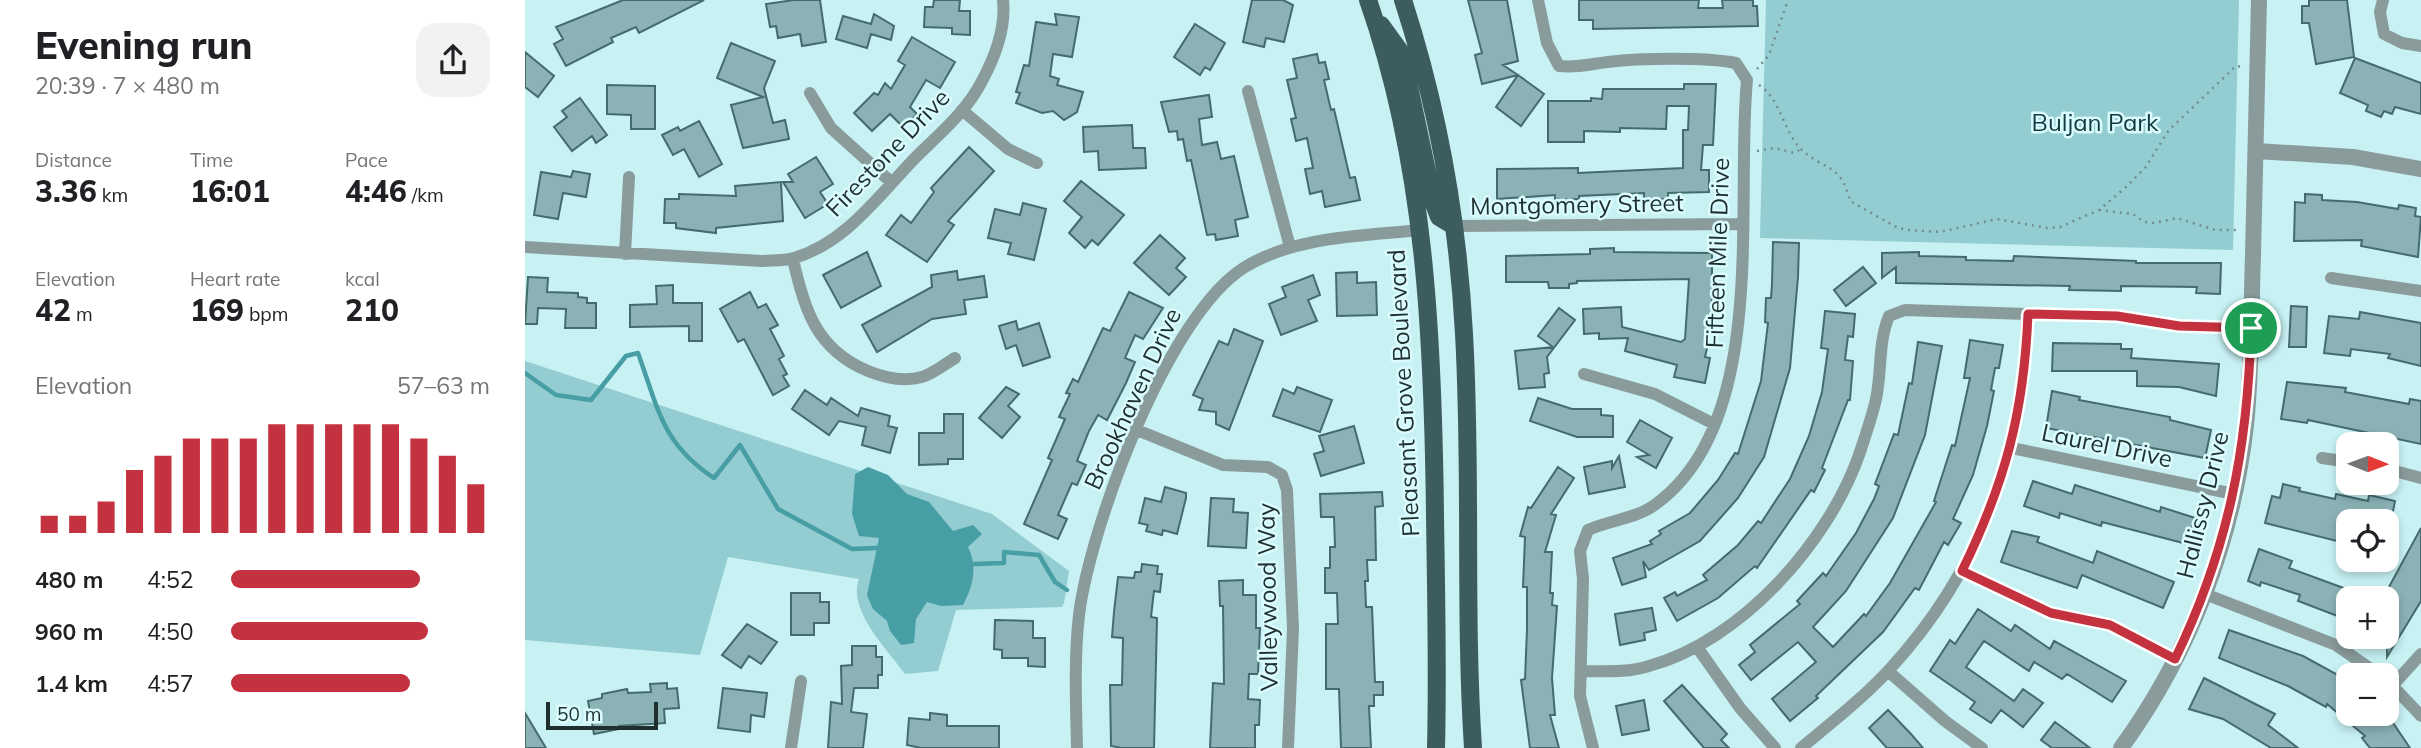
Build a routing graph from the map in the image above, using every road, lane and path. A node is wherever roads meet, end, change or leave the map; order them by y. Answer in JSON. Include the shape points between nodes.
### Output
{"nodes":[{"id":1,"x":1003,"y":0,"type":"edge"},
{"id":2,"x":1403,"y":0,"type":"edge"},
{"id":3,"x":1538,"y":0,"type":"edge"},
{"id":4,"x":1788,"y":0,"type":"edge"},
{"id":5,"x":2259,"y":0,"type":"edge"},
{"id":6,"x":2383,"y":0,"type":"edge"},
{"id":7,"x":1371,"y":7,"type":"edge"},
{"id":8,"x":2421,"y":46,"type":"edge"},
{"id":9,"x":2258,"y":67,"type":"junction"},
{"id":10,"x":1747,"y":80,"type":"junction"},
{"id":11,"x":1248,"y":91,"type":"dead end"},
{"id":12,"x":810,"y":93,"type":"dead end"},
{"id":13,"x":962,"y":110,"type":"junction"},
{"id":14,"x":1801,"y":149,"type":"junction"},
{"id":15,"x":1744,"y":151,"type":"junction"},
{"id":16,"x":2256,"y":151,"type":"junction"},
{"id":17,"x":1037,"y":163,"type":"dead end"},
{"id":18,"x":2421,"y":169,"type":"edge"},
{"id":19,"x":629,"y":177,"type":"dead end"},
{"id":20,"x":891,"y":182,"type":"junction"},
{"id":21,"x":2099,"y":210,"type":"junction"},
{"id":22,"x":1742,"y":224,"type":"junction"},
{"id":23,"x":1454,"y":226,"type":"junction"},
{"id":24,"x":1420,"y":230,"type":"junction"},
{"id":25,"x":2254,"y":230,"type":"junction"},
{"id":26,"x":525,"y":247,"type":"edge"},
{"id":27,"x":1290,"y":247,"type":"junction"},
{"id":28,"x":625,"y":254,"type":"junction"},
{"id":29,"x":793,"y":259,"type":"junction"},
{"id":30,"x":2331,"y":278,"type":"dead end"},
{"id":31,"x":2421,"y":292,"type":"edge"},
{"id":32,"x":2028,"y":314,"type":"junction"},
{"id":33,"x":2179,"y":326,"type":"joint"},
{"id":34,"x":2251,"y":328,"type":"junction"},
{"id":35,"x":955,"y":358,"type":"dead end"},
{"id":36,"x":1584,"y":374,"type":"dead end"},
{"id":37,"x":1714,"y":425,"type":"junction"},
{"id":38,"x":1137,"y":430,"type":"junction"},
{"id":39,"x":2012,"y":448,"type":"junction"},
{"id":40,"x":2322,"y":458,"type":"dead end"},
{"id":41,"x":2336,"y":460,"type":"edge"},
{"id":42,"x":2399,"y":472,"type":"edge"},
{"id":43,"x":2421,"y":478,"type":"edge"},
{"id":44,"x":2234,"y":495,"type":"junction"},
{"id":45,"x":1962,"y":571,"type":"junction"},
{"id":46,"x":2205,"y":594,"type":"junction"},
{"id":47,"x":2110,"y":625,"type":"joint"},
{"id":48,"x":1697,"y":647,"type":"junction"},
{"id":49,"x":2421,"y":654,"type":"edge"},
{"id":50,"x":2175,"y":659,"type":"junction"},
{"id":51,"x":2362,"y":663,"type":"edge"},
{"id":52,"x":1581,"y":671,"type":"junction"},
{"id":53,"x":1888,"y":671,"type":"junction"},
{"id":54,"x":2399,"y":674,"type":"edge"},
{"id":55,"x":801,"y":681,"type":"dead end"},
{"id":56,"x":2399,"y":692,"type":"edge"},
{"id":57,"x":2421,"y":716,"type":"edge"},
{"id":58,"x":791,"y":748,"type":"edge"},
{"id":59,"x":1077,"y":748,"type":"edge"},
{"id":60,"x":1287,"y":748,"type":"edge"},
{"id":61,"x":1436,"y":748,"type":"edge"},
{"id":62,"x":1473,"y":748,"type":"edge"},
{"id":63,"x":1593,"y":748,"type":"edge"},
{"id":64,"x":1775,"y":748,"type":"edge"},
{"id":65,"x":1801,"y":748,"type":"edge"},
{"id":66,"x":1982,"y":748,"type":"edge"},
{"id":67,"x":2121,"y":748,"type":"edge"}],
"edges":[{"from":1,"to":13,"type":"street","name":"Firestone Drive","via":[[1003,28],[996,51],[982,83]]},
{"from":2,"to":23,"type":"main road","via":[[1431,100]]},
{"from":3,"to":10,"type":"street","via":[[1547,43],[1559,66],[1714,59],[1735,63]]},
{"from":4,"to":10,"type":"path","via":[[1769,55]]},
{"from":5,"to":9,"type":"street","name":"Hallissy Drive"},
{"from":6,"to":8,"type":"street","via":[[2384,34]]},
{"from":7,"to":23,"type":"main road","via":[[1402,54],[1434,204],[1439,217]]},
{"from":7,"to":24,"type":"main road","name":"Pleasant Grove Boulevard","via":[[1398,104]]},
{"from":9,"to":16,"type":"street","name":"Hallissy Drive"},
{"from":9,"to":21,"type":"path","via":[[2236,66],[2169,130],[2145,168]]},
{"from":10,"to":14,"type":"path","via":[[1770,94],[1780,120]]},
{"from":10,"to":15,"type":"street","name":"Fifteen Mile Drive"},
{"from":11,"to":27,"type":"street"},
{"from":12,"to":20,"type":"street","via":[[831,128]]},
{"from":13,"to":17,"type":"street","via":[[1008,149]]},
{"from":13,"to":20,"type":"street","name":"Firestone Drive"},
{"from":14,"to":15,"type":"path","via":[[1794,153],[1775,148]]},
{"from":14,"to":21,"type":"path","via":[[1835,170],[1850,201],[1898,228],[1940,232],[1997,219],[2060,227]]},
{"from":15,"to":22,"type":"street","name":"Fifteen Mile Drive"},
{"from":16,"to":18,"type":"street","via":[[2353,157]]},
{"from":16,"to":25,"type":"street","name":"Hallissy Drive"},
{"from":19,"to":28,"type":"street"},
{"from":20,"to":29,"type":"street","name":"Firestone Drive","via":[[835,237]]},
{"from":21,"to":25,"type":"path","via":[[2133,214],[2144,222],[2177,218],[2215,230]]},
{"from":22,"to":23,"type":"street","name":"Montgomery Street"},
{"from":22,"to":37,"type":"street","name":"Fifteen Mile Drive","via":[[1738,338],[1728,388]]},
{"from":23,"to":62,"type":"main road","via":[[1466,369]]},
{"from":24,"to":27,"type":"street","name":"Brookhaven Drive"},
{"from":24,"to":61,"type":"main road","name":"Pleasant Grove Boulevard","via":[[1432,370]]},
{"from":25,"to":34,"type":"street","name":"Hallissy Drive"},
{"from":26,"to":28,"type":"street","name":"Firestone Drive"},
{"from":27,"to":38,"type":"street","name":"Brookhaven Drive","via":[[1243,268],[1211,295],[1179,340]]},
{"from":28,"to":29,"type":"street","name":"Firestone Drive"},
{"from":29,"to":35,"type":"street","via":[[814,324],[843,358],[881,377],[903,380],[924,377]]},
{"from":30,"to":31,"type":"street"},
{"from":32,"to":33,"type":"street","via":[[2129,317]]},
{"from":32,"to":39,"type":"street"},
{"from":32,"to":48,"type":"street","via":[[1905,310],[1889,316],[1882,334],[1876,400],[1858,457],[1832,511],[1775,586]]},
{"from":33,"to":34,"type":"path"},
{"from":34,"to":44,"type":"street","name":"Hallissy Drive","via":[[2246,424]]},
{"from":36,"to":37,"type":"street","via":[[1655,394]]},
{"from":37,"to":52,"type":"street","name":"Fifteen Mile Drive","via":[[1689,470],[1655,505],[1588,530],[1580,551]]},
{"from":38,"to":59,"type":"street","name":"Brookhaven Drive","via":[[1103,513],[1088,568],[1076,658]]},
{"from":38,"to":60,"type":"street","name":"Valleywood Way","via":[[1223,465],[1268,467],[1282,475],[1287,490],[1293,629]]},
{"from":39,"to":44,"type":"street","name":"Laurel Drive"},
{"from":39,"to":45,"type":"street"},
{"from":40,"to":41,"type":"street"},
{"from":42,"to":43,"type":"street"},
{"from":44,"to":46,"type":"street","name":"Hallissy Drive"},
{"from":45,"to":47,"type":"street","via":[[2051,613]]},
{"from":45,"to":53,"type":"street","via":[[1929,622]]},
{"from":46,"to":50,"type":"street","name":"Hallissy Drive"},
{"from":46,"to":51,"type":"street","via":[[2336,645]]},
{"from":47,"to":50,"type":"path"},
{"from":48,"to":52,"type":"street","via":[[1647,667]]},
{"from":48,"to":64,"type":"street"},
{"from":49,"to":54,"type":"street"},
{"from":50,"to":67,"type":"street","name":"Hallissy Drive"},
{"from":52,"to":63,"type":"street","name":"Fifteen Mile Drive","via":[[1583,719]]},
{"from":53,"to":65,"type":"street"},
{"from":53,"to":66,"type":"street"},
{"from":55,"to":58,"type":"street"},
{"from":56,"to":57,"type":"street"}]}
